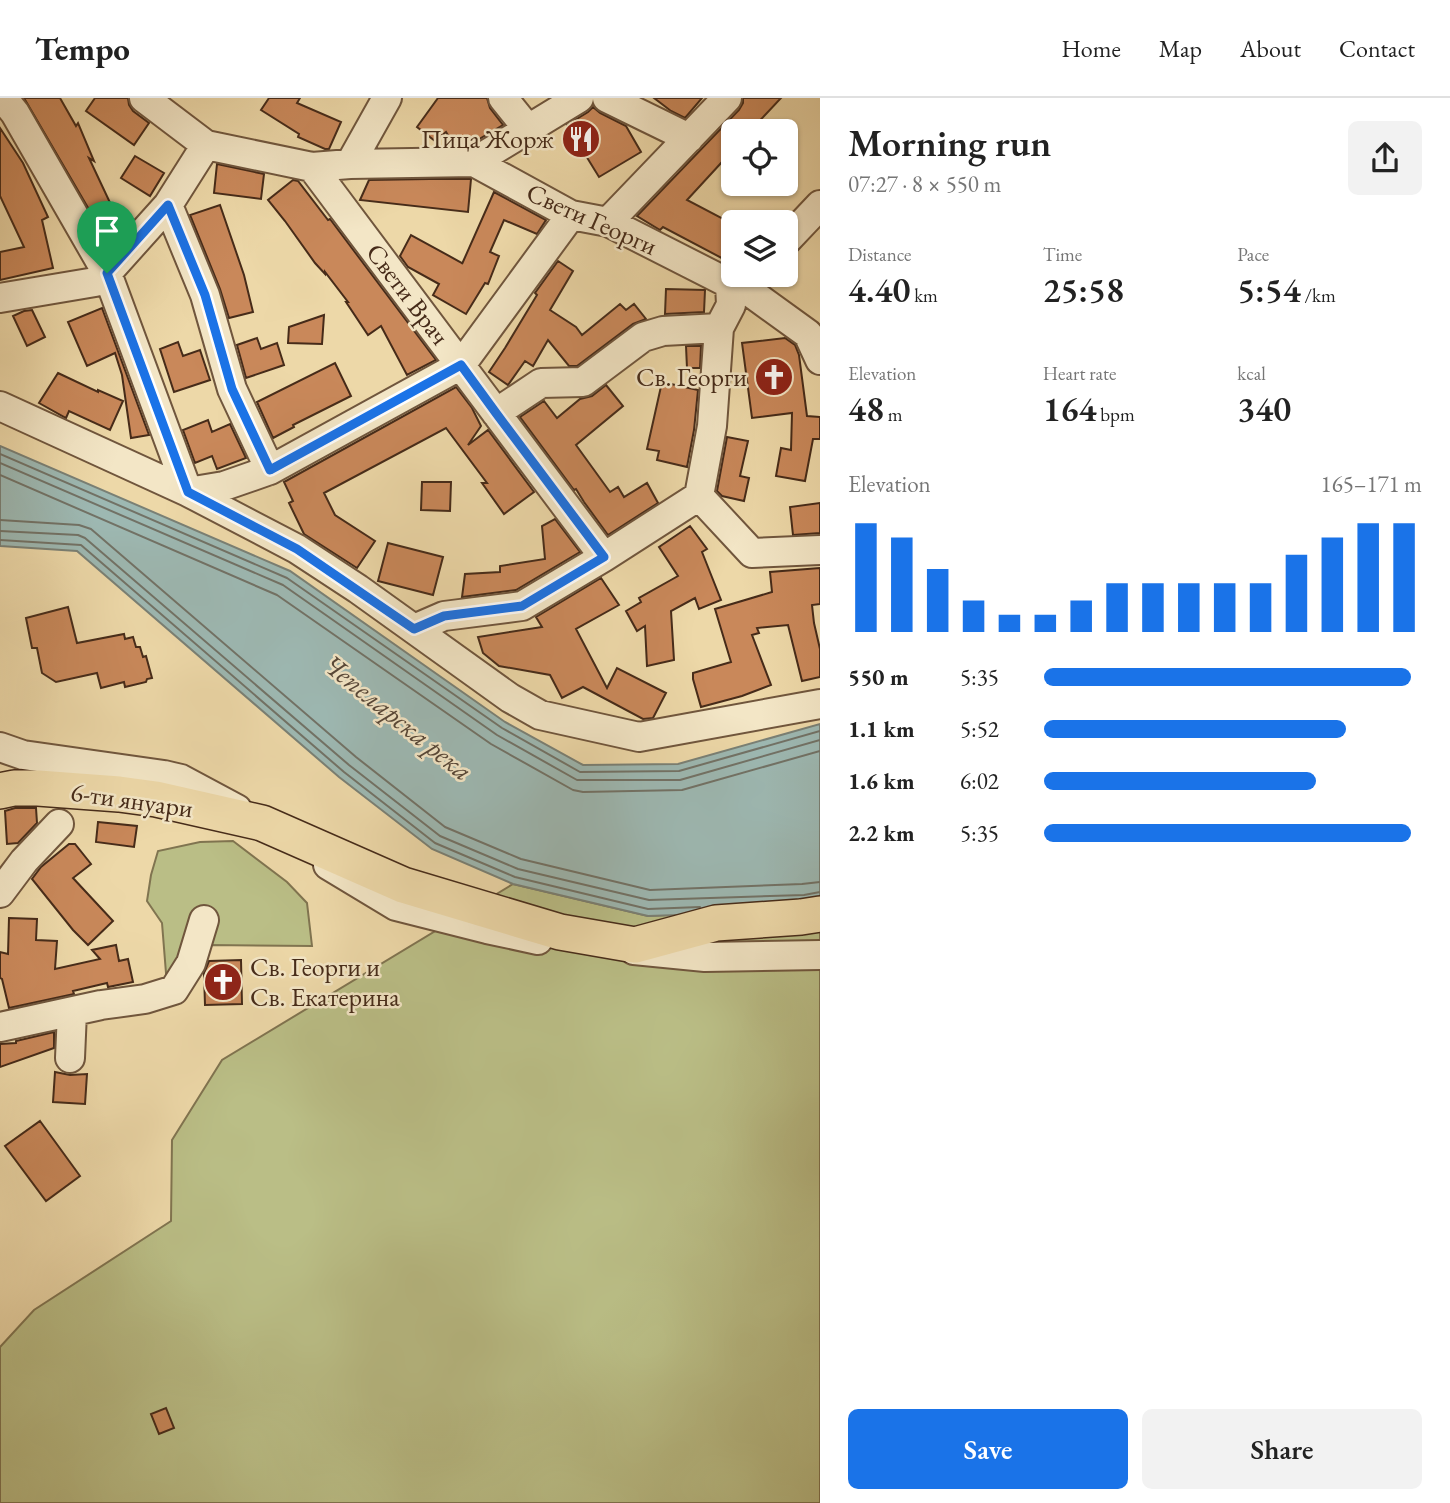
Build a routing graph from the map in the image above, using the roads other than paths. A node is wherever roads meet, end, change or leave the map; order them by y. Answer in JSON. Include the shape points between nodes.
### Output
{"nodes":[{"id":1,"x":3,"y":98,"type":"edge"},
{"id":2,"x":144,"y":98,"type":"edge"},
{"id":3,"x":387,"y":98,"type":"edge"},
{"id":4,"x":503,"y":98,"type":"edge"},
{"id":5,"x":579,"y":98,"type":"edge"},
{"id":6,"x":607,"y":98,"type":"edge"},
{"id":7,"x":727,"y":98,"type":"edge"},
{"id":8,"x":528,"y":129,"type":"junction"},
{"id":9,"x":689,"y":138,"type":"junction"},
{"id":10,"x":206,"y":145,"type":"junction"},
{"id":11,"x":474,"y":162,"type":"junction"},
{"id":12,"x":350,"y":164,"type":"junction"},
{"id":13,"x":312,"y":167,"type":"junction"},
{"id":14,"x":168,"y":205,"type":"junction"},
{"id":15,"x":820,"y":205,"type":"edge"},
{"id":16,"x":571,"y":215,"type":"junction"},
{"id":17,"x":608,"y":222,"type":"junction"},
{"id":18,"x":798,"y":228,"type":"edge"},
{"id":19,"x":107,"y":273,"type":"junction"},
{"id":20,"x":721,"y":273,"type":"edge"},
{"id":21,"x":740,"y":287,"type":"edge"},
{"id":22,"x":747,"y":287,"type":"edge"},
{"id":23,"x":0,"y":298,"type":"edge"},
{"id":24,"x":719,"y":328,"type":"junction"},
{"id":25,"x":820,"y":360,"type":"edge"},
{"id":26,"x":461,"y":365,"type":"junction"},
{"id":27,"x":0,"y":406,"type":"edge"},
{"id":28,"x":496,"y":413,"type":"junction"},
{"id":29,"x":270,"y":470,"type":"junction"},
{"id":30,"x":188,"y":492,"type":"junction"},
{"id":31,"x":699,"y":496,"type":"junction"},
{"id":32,"x":820,"y":550,"type":"edge"},
{"id":33,"x":604,"y":557,"type":"junction"},
{"id":34,"x":414,"y":629,"type":"junction"},
{"id":35,"x":820,"y":704,"type":"edge"},
{"id":36,"x":0,"y":747,"type":"edge"},
{"id":37,"x":0,"y":792,"type":"edge"},
{"id":38,"x":262,"y":823,"type":"junction"},
{"id":39,"x":59,"y":824,"type":"dead end"},
{"id":40,"x":0,"y":893,"type":"edge"},
{"id":41,"x":820,"y":914,"type":"edge"},
{"id":42,"x":204,"y":920,"type":"dead end"},
{"id":43,"x":820,"y":955,"type":"edge"},
{"id":44,"x":72,"y":1012,"type":"junction"},
{"id":45,"x":0,"y":1027,"type":"edge"},
{"id":46,"x":70,"y":1058,"type":"dead end"}],
"edges":[{"from":1,"to":19,"type":"street"},
{"from":2,"to":10,"type":"street"},
{"from":3,"to":12,"type":"street"},
{"from":4,"to":8,"type":"street"},
{"from":5,"to":8,"type":"street"},
{"from":6,"to":9,"type":"street"},
{"from":7,"to":9,"type":"street"},
{"from":8,"to":11,"type":"street"},
{"from":9,"to":17,"type":"street"},
{"from":10,"to":13,"type":"street","name":"Свети Георги"},
{"from":10,"to":14,"type":"street"},
{"from":11,"to":12,"type":"street","name":"Свети Георги"},
{"from":11,"to":16,"type":"street","name":"Свети Георги"},
{"from":12,"to":13,"type":"street","name":"Свети Георги"},
{"from":13,"to":26,"type":"street","name":"Свети Врач"},
{"from":14,"to":19,"type":"street"},
{"from":14,"to":29,"type":"street","via":[[205,295],[232,389]]},
{"from":15,"to":18,"type":"street"},
{"from":16,"to":17,"type":"street","name":"Свети Георги"},
{"from":16,"to":26,"type":"street"},
{"from":17,"to":20,"type":"street","name":"Свети Георги"},
{"from":19,"to":23,"type":"street","via":[[95,282]]},
{"from":19,"to":30,"type":"street"},
{"from":21,"to":24,"type":"street"},
{"from":22,"to":25,"type":"street","name":"Свети Георги","via":[[808,334]]},
{"from":24,"to":28,"type":"street","via":[[663,331],[643,337],[583,382],[541,383]]},
{"from":24,"to":31,"type":"street","via":[[712,426]]},
{"from":26,"to":28,"type":"street","name":"Свети Врач"},
{"from":26,"to":29,"type":"street"},
{"from":27,"to":30,"type":"street"},
{"from":28,"to":33,"type":"street","name":"Свети Врач"},
{"from":29,"to":30,"type":"street","via":[[224,486]]},
{"from":30,"to":34,"type":"street","via":[[297,549]]},
{"from":31,"to":32,"type":"street","via":[[752,553]]},
{"from":31,"to":33,"type":"street"},
{"from":33,"to":34,"type":"street","via":[[522,606],[444,616]]},
{"from":34,"to":35,"type":"street","via":[[540,715],[639,737]]},
{"from":36,"to":38,"type":"street","via":[[23,755],[181,779]]},
{"from":37,"to":38,"type":"main road","name":"6-ти януари","via":[[37,788],[119,794]]},
{"from":38,"to":41,"type":"main road","name":"6-ти януари","via":[[403,885],[560,932],[635,945],[716,923]]},
{"from":38,"to":43,"type":"street","via":[[396,906],[487,929],[558,944],[705,957]]},
{"from":39,"to":40,"type":"street"},
{"from":42,"to":44,"type":"street","via":[[191,963],[174,990]]},
{"from":44,"to":45,"type":"street"},
{"from":44,"to":46,"type":"street"}]}
